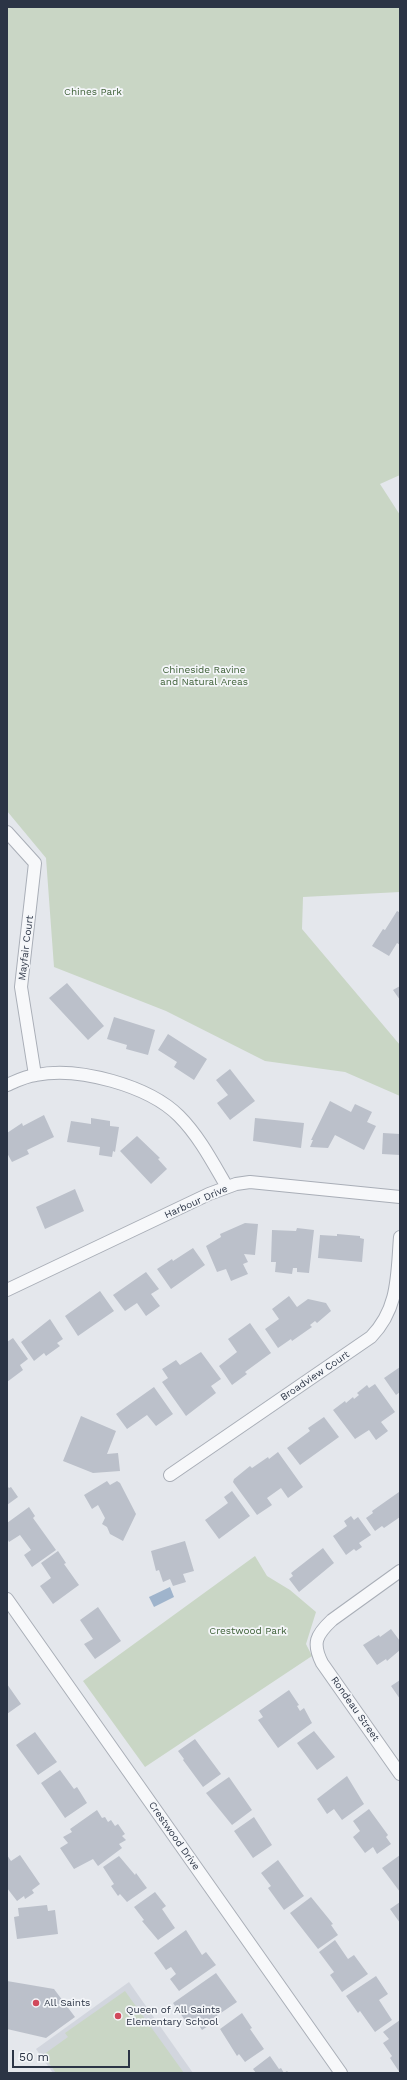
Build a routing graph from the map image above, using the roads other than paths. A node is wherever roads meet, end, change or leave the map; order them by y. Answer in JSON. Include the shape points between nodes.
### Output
{"nodes":[{"id":1,"x":7,"y":832,"type":"edge"},
{"id":2,"x":35,"y":1075,"type":"junction"},
{"id":3,"x":7,"y":1085,"type":"edge"},
{"id":4,"x":227,"y":1187,"type":"junction"},
{"id":5,"x":400,"y":1197,"type":"edge"},
{"id":6,"x":400,"y":1237,"type":"edge"},
{"id":7,"x":7,"y":1290,"type":"edge"},
{"id":8,"x":170,"y":1475,"type":"dead end"},
{"id":9,"x":400,"y":1571,"type":"edge"},
{"id":10,"x":7,"y":1599,"type":"edge"},
{"id":11,"x":400,"y":1774,"type":"edge"},
{"id":12,"x":342,"y":2073,"type":"edge"}],
"edges":[{"from":1,"to":2,"type":"street","name":"Mayfair Court","via":[[36,863],[21,987]]},
{"from":2,"to":3,"type":"street"},
{"from":2,"to":4,"type":"street","via":[[53,1073],[95,1077],[126,1086],[156,1100],[187,1125]]},
{"from":4,"to":5,"type":"street","name":"Harbour Drive","via":[[250,1182]]},
{"from":4,"to":7,"type":"street","name":"Harbour Drive"},
{"from":6,"to":8,"type":"street","name":"Broadview Court","via":[[394,1297],[382,1326],[371,1337]]},
{"from":9,"to":11,"type":"street","name":"Rondeau Street","via":[[332,1620],[321,1630],[315,1642],[322,1663]]},
{"from":10,"to":12,"type":"street","name":"Crestwood Drive"}]}
